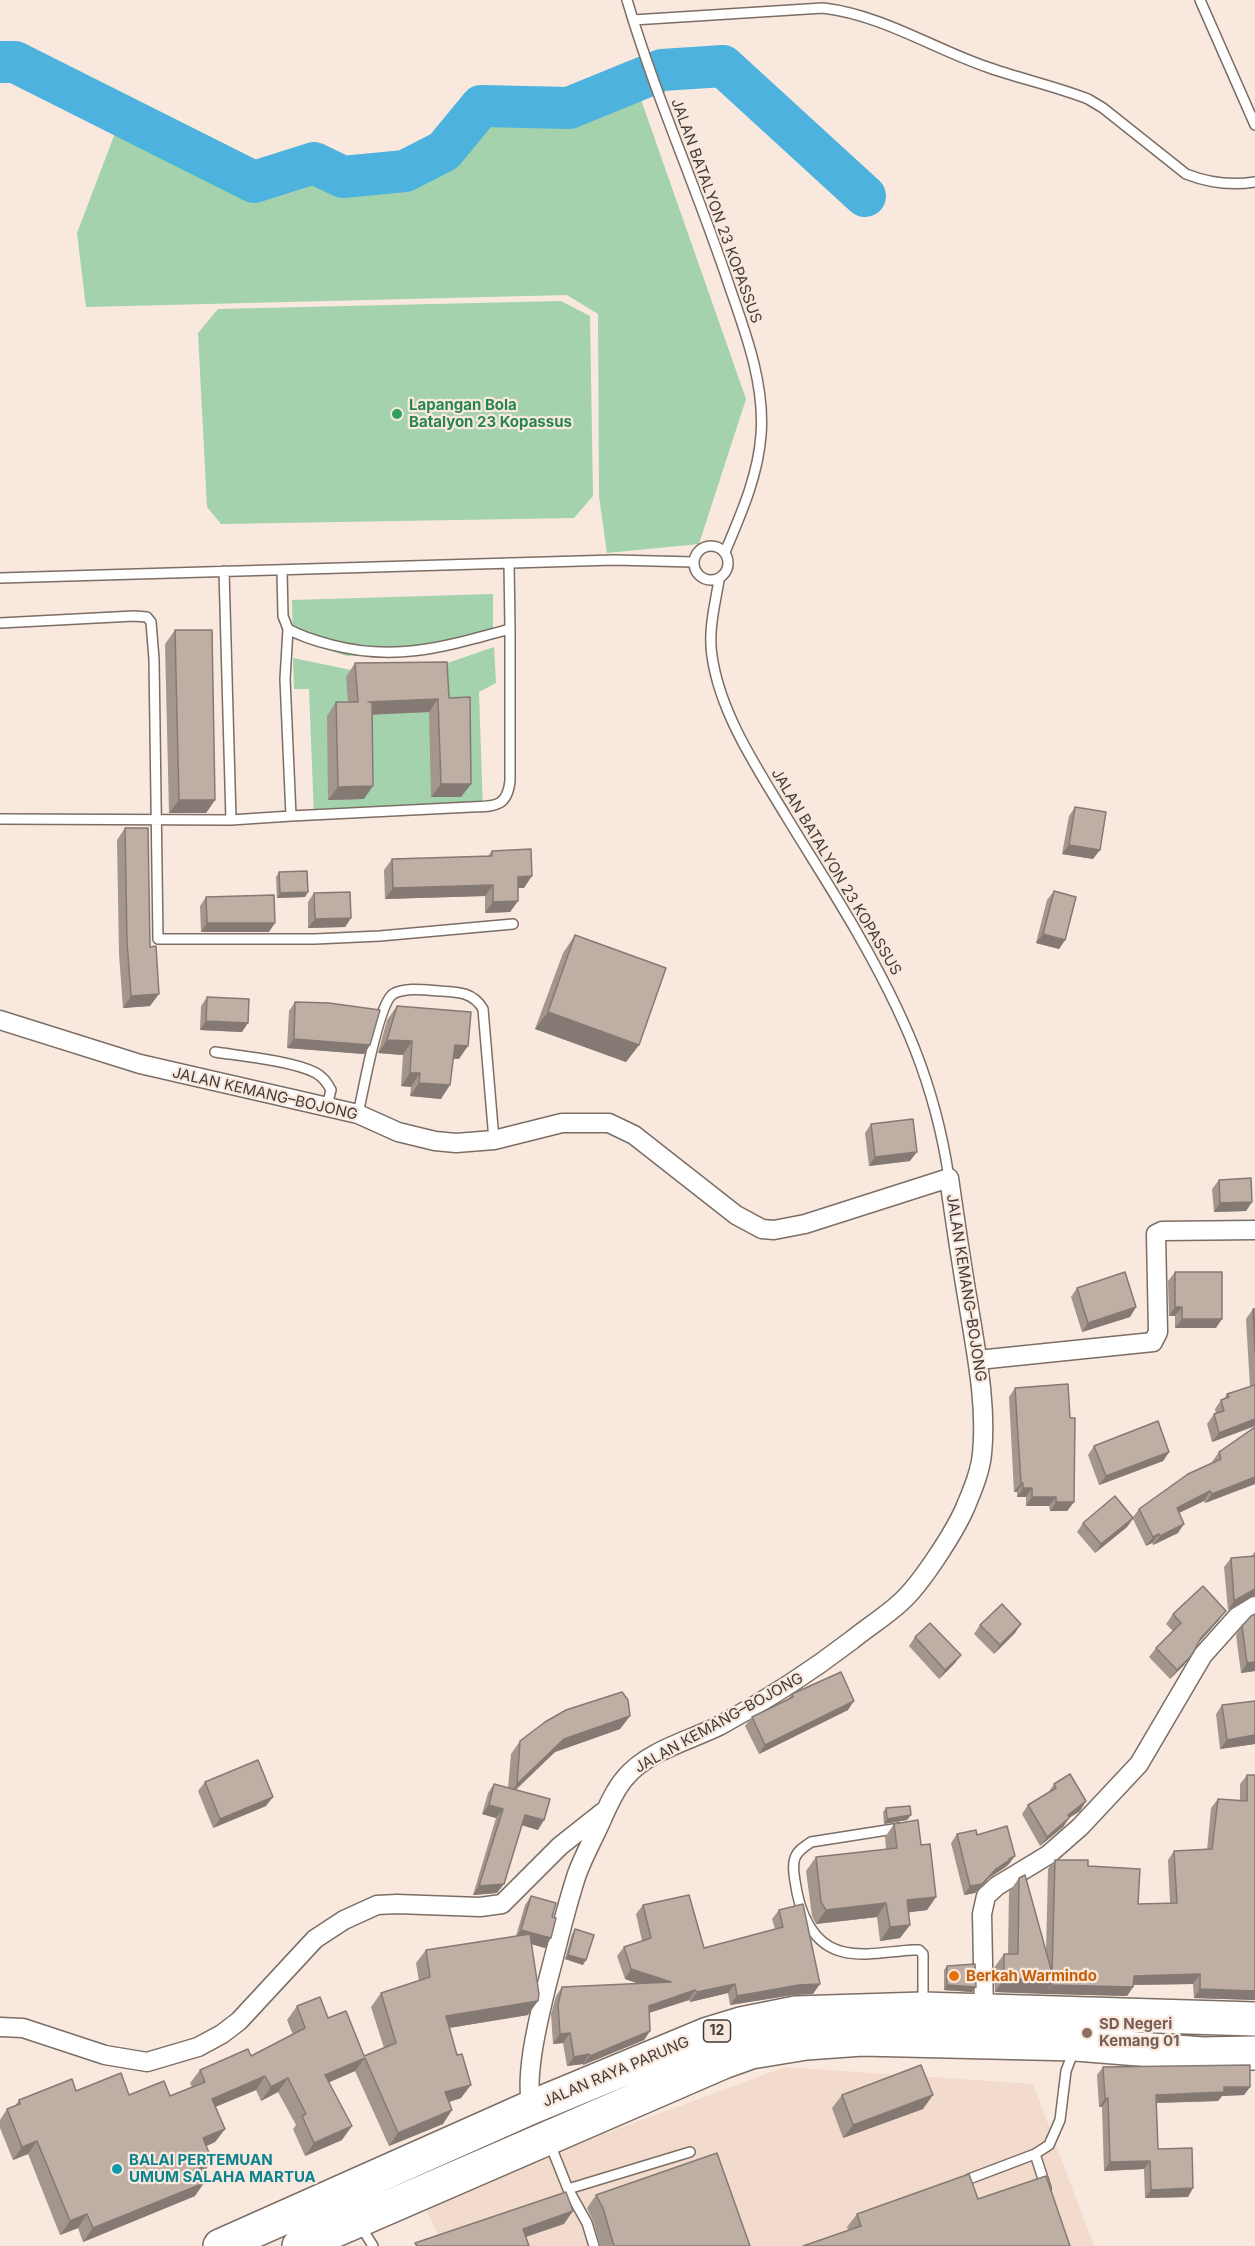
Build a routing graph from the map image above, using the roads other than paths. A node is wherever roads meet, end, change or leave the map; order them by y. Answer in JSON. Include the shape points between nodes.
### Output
{"nodes":[{"id":1,"x":627,"y":0,"type":"edge"},
{"id":2,"x":1200,"y":0,"type":"edge"},
{"id":3,"x":633,"y":20,"type":"junction"},
{"id":4,"x":1255,"y":125,"type":"edge"},
{"id":5,"x":1255,"y":182,"type":"edge"},
{"id":6,"x":725,"y":552,"type":"junction"},
{"id":7,"x":694,"y":562,"type":"junction"},
{"id":8,"x":509,"y":563,"type":"junction"},
{"id":9,"x":224,"y":571,"type":"junction"},
{"id":10,"x":282,"y":571,"type":"junction"},
{"id":11,"x":0,"y":578,"type":"edge"},
{"id":12,"x":719,"y":579,"type":"junction"},
{"id":13,"x":0,"y":623,"type":"edge"},
{"id":14,"x":288,"y":629,"type":"junction"},
{"id":15,"x":510,"y":629,"type":"junction"},
{"id":16,"x":291,"y":816,"type":"junction"},
{"id":17,"x":0,"y":819,"type":"edge"},
{"id":18,"x":155,"y":819,"type":"junction"},
{"id":19,"x":231,"y":820,"type":"junction"},
{"id":20,"x":513,"y":924,"type":"dead end"},
{"id":21,"x":0,"y":1020,"type":"edge"},
{"id":22,"x":215,"y":1052,"type":"dead end"},
{"id":23,"x":327,"y":1106,"type":"junction"},
{"id":24,"x":358,"y":1114,"type":"junction"},
{"id":25,"x":494,"y":1140,"type":"junction"},
{"id":26,"x":949,"y":1179,"type":"junction"},
{"id":27,"x":1255,"y":1230,"type":"edge"},
{"id":28,"x":978,"y":1360,"type":"junction"},
{"id":29,"x":1255,"y":1606,"type":"edge"},
{"id":30,"x":607,"y":1809,"type":"junction"},
{"id":31,"x":911,"y":1826,"type":"edge"},
{"id":32,"x":923,"y":2009,"type":"junction"},
{"id":33,"x":984,"y":2011,"type":"junction"},
{"id":34,"x":1255,"y":2019,"type":"edge"},
{"id":35,"x":0,"y":2027,"type":"edge"},
{"id":36,"x":1076,"y":2044,"type":"junction"},
{"id":37,"x":1255,"y":2054,"type":"edge"},
{"id":38,"x":531,"y":2107,"type":"junction"},
{"id":39,"x":548,"y":2138,"type":"junction"},
{"id":40,"x":690,"y":2152,"type":"dead end"},
{"id":41,"x":1035,"y":2154,"type":"junction"},
{"id":42,"x":969,"y":2179,"type":"edge"},
{"id":43,"x":568,"y":2189,"type":"junction"},
{"id":44,"x":1048,"y":2195,"type":"edge"},
{"id":45,"x":365,"y":2233,"type":"edge"},
{"id":46,"x":220,"y":2246,"type":"edge"},
{"id":47,"x":299,"y":2246,"type":"edge"},
{"id":48,"x":594,"y":2246,"type":"edge"}],
"edges":[{"from":1,"to":3,"type":"lane","name":"JALAN BATALYON 23 KOPASSUS"},
{"from":2,"to":4,"type":"lane"},
{"from":3,"to":5,"type":"lane","via":[[823,8],[854,13],[986,67],[1088,99],[1186,174],[1223,185]]},
{"from":3,"to":6,"type":"lane","name":"JALAN BATALYON 23 KOPASSUS","via":[[716,245],[752,357],[761,434],[752,486]]},
{"from":6,"to":7,"type":"lane","via":[[706,546]]},
{"from":6,"to":12,"type":"lane","via":[[729,562]]},
{"from":7,"to":8,"type":"lane"},
{"from":7,"to":12,"type":"lane","via":[[699,575],[712,581]]},
{"from":8,"to":10,"type":"lane"},
{"from":8,"to":15,"type":"lane"},
{"from":9,"to":10,"type":"lane"},
{"from":9,"to":11,"type":"lane"},
{"from":9,"to":19,"type":"lane"},
{"from":10,"to":14,"type":"lane"},
{"from":12,"to":26,"type":"lane","name":"JALAN BATALYON 23 KOPASSUS","via":[[711,641],[724,699],[756,767],[855,929],[904,1022],[930,1089],[943,1135]]},
{"from":13,"to":18,"type":"lane","via":[[134,616],[151,622]]},
{"from":14,"to":15,"type":"lane","via":[[306,638],[377,653],[429,649]]},
{"from":14,"to":16,"type":"lane","via":[[285,679]]},
{"from":15,"to":16,"type":"lane","via":[[510,781],[506,799],[493,806]]},
{"from":16,"to":19,"type":"lane"},
{"from":17,"to":18,"type":"lane"},
{"from":18,"to":19,"type":"lane"},
{"from":18,"to":20,"type":"lane","via":[[158,939],[347,937]]},
{"from":21,"to":23,"type":"street","name":"JALAN KEMANG–BOJONG","via":[[151,1067]]},
{"from":22,"to":23,"type":"lane","via":[[317,1073],[331,1090]]},
{"from":23,"to":24,"type":"street","name":"JALAN KEMANG–BOJONG"},
{"from":24,"to":25,"type":"street","name":"JALAN KEMANG–BOJONG","via":[[425,1139],[456,1143]]},
{"from":24,"to":25,"type":"lane","via":[[377,1028],[392,994],[406,990],[469,994],[478,999],[483,1009]]},
{"from":25,"to":26,"type":"street","name":"JALAN KEMANG–BOJONG","via":[[562,1123],[609,1123],[634,1135],[736,1215],[762,1229],[789,1228],[828,1218]]},
{"from":26,"to":28,"type":"street","name":"JALAN KEMANG–BOJONG"},
{"from":27,"to":28,"type":"street","via":[[1156,1234],[1158,1332],[1153,1342]]},
{"from":28,"to":30,"type":"street","name":"JALAN KEMANG–BOJONG","via":[[983,1416],[979,1469],[963,1512],[918,1584],[884,1616],[777,1694],[641,1764],[623,1780]]},
{"from":29,"to":33,"type":"street","via":[[1237,1617],[1203,1654],[1139,1764],[1048,1855],[986,1896],[982,1914]]},
{"from":30,"to":35,"type":"street","via":[[560,1846],[502,1904],[377,1905],[344,1920],[315,1938],[239,2021],[198,2047],[147,2062],[105,2055],[23,2028]]},
{"from":30,"to":38,"type":"street","name":"JALAN KEMANG–BOJONG","via":[[578,1871],[542,2004],[531,2065]]},
{"from":31,"to":32,"type":"lane","via":[[811,1842],[795,1858],[794,1868],[805,1917],[828,1946],[862,1953],[919,1950]]},
{"from":32,"to":33,"type":"highway","name":"JALAN RAYA PARUNG","number":"12"},
{"from":32,"to":38,"type":"highway","name":"JALAN RAYA PARUNG","number":"12","via":[[796,2013],[741,2024]]},
{"from":33,"to":34,"type":"highway","name":"JALAN RAYA PARUNG","number":"12"},
{"from":36,"to":37,"type":"highway","number":"12"},
{"from":36,"to":39,"type":"highway","number":"12","via":[[862,2039],[752,2052]]},
{"from":36,"to":41,"type":"lane","via":[[1066,2071],[1056,2132],[1049,2145]]},
{"from":38,"to":39,"type":"street","name":"JALAN KEMANG–BOJONG"},
{"from":38,"to":46,"type":"highway","name":"JALAN RAYA PARUNG","number":"12"},
{"from":39,"to":43,"type":"lane"},
{"from":39,"to":45,"type":"highway","number":"12"},
{"from":40,"to":43,"type":"lane"},
{"from":41,"to":42,"type":"lane"},
{"from":41,"to":44,"type":"lane"},
{"from":43,"to":48,"type":"lane","via":[[587,2223]]},
{"from":45,"to":47,"type":"highway","number":"12"}]}
